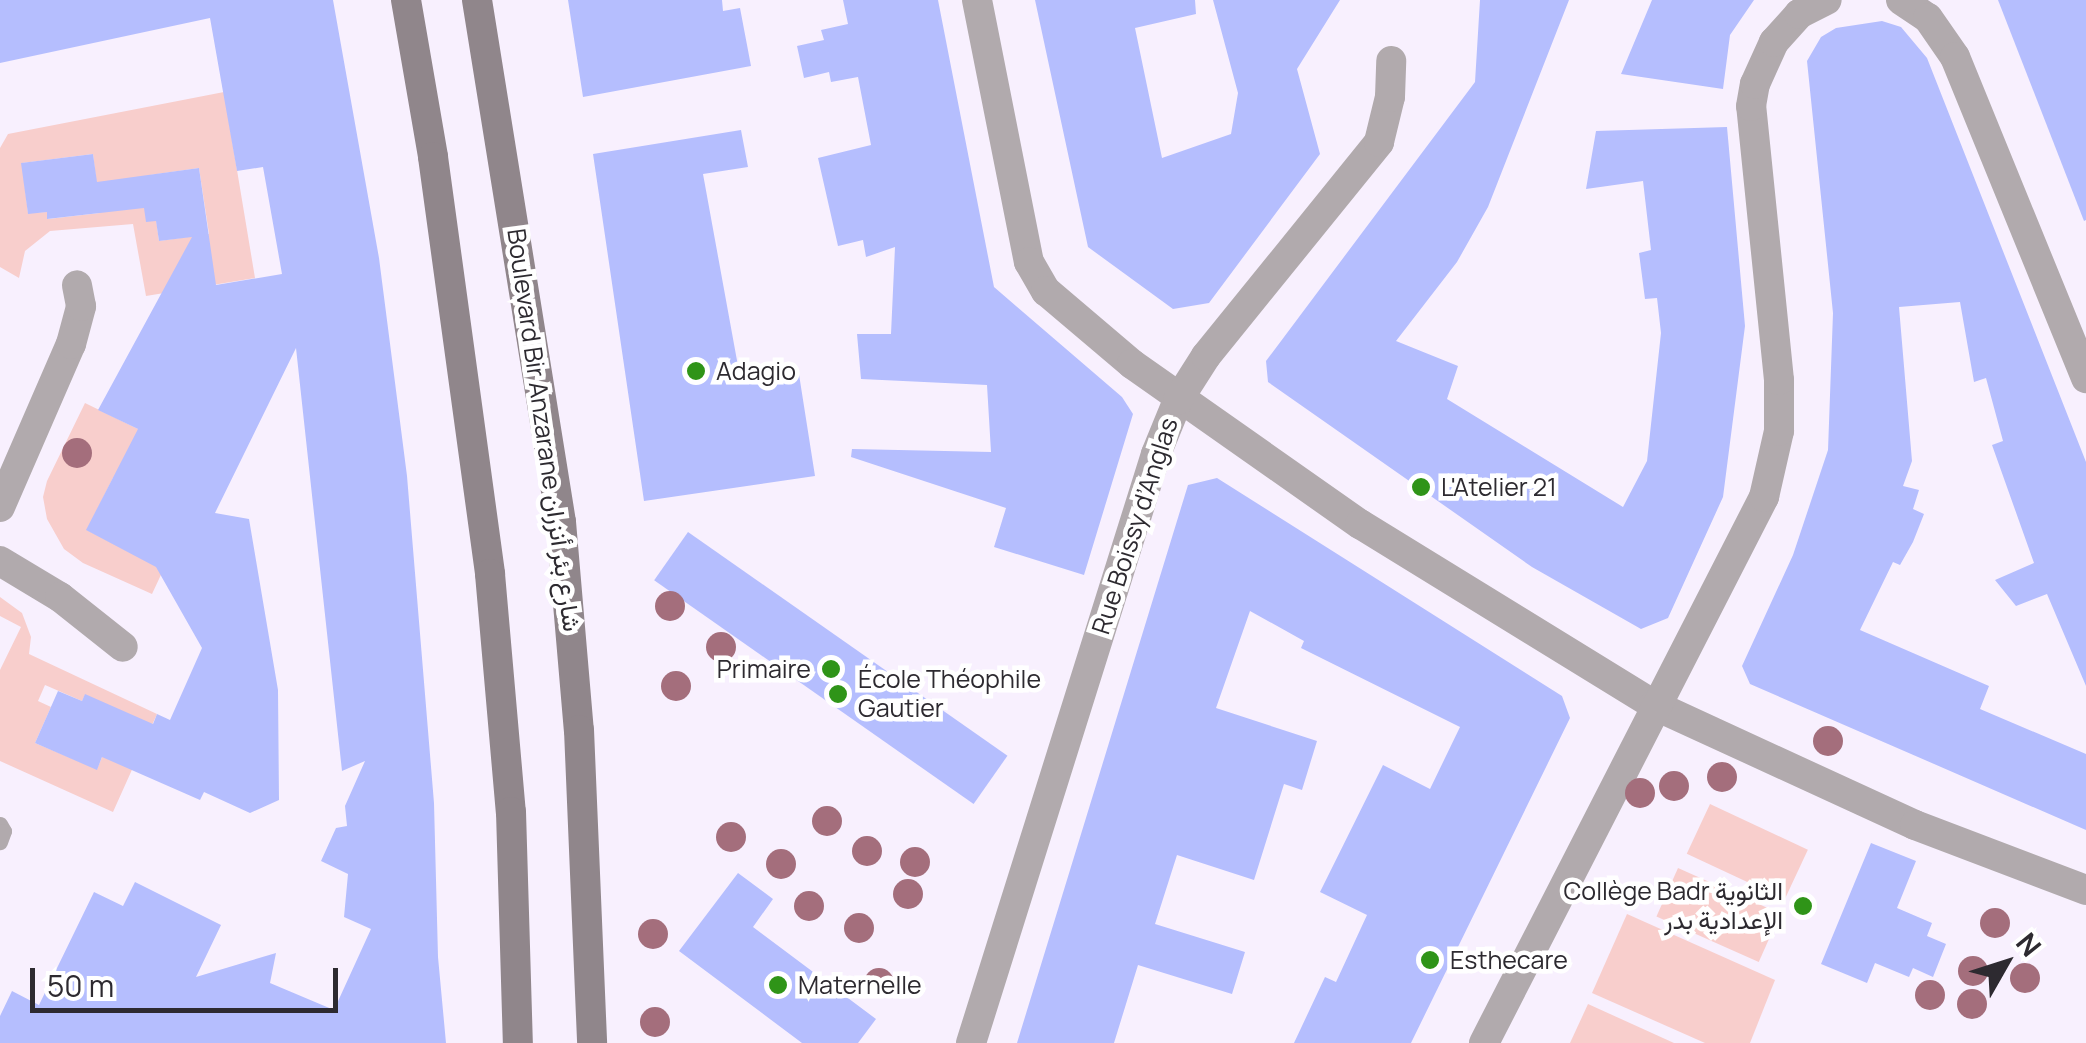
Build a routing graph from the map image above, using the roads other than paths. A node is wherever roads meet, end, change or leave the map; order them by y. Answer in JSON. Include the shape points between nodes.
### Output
{"nodes":[{"id":1,"x":406,"y":0,"type":"edge"},
{"id":2,"x":477,"y":0,"type":"edge"},
{"id":3,"x":977,"y":0,"type":"edge"},
{"id":4,"x":1827,"y":0,"type":"edge"},
{"id":5,"x":1901,"y":0,"type":"edge"},
{"id":6,"x":1391,"y":61,"type":"dead end"},
{"id":7,"x":77,"y":284,"type":"dead end"},
{"id":8,"x":2086,"y":378,"type":"edge"},
{"id":9,"x":1178,"y":400,"type":"junction"},
{"id":10,"x":0,"y":507,"type":"edge"},
{"id":11,"x":0,"y":561,"type":"edge"},
{"id":12,"x":123,"y":648,"type":"dead end"},
{"id":13,"x":1654,"y":705,"type":"junction"},
{"id":14,"x":0,"y":824,"type":"edge"},
{"id":15,"x":0,"y":842,"type":"edge"},
{"id":16,"x":2086,"y":890,"type":"edge"},
{"id":17,"x":518,"y":1043,"type":"edge"},
{"id":18,"x":592,"y":1043,"type":"edge"},
{"id":19,"x":971,"y":1043,"type":"edge"},
{"id":20,"x":1484,"y":1043,"type":"edge"}],
"edges":[{"from":1,"to":17,"type":"main road","via":[[490,574],[512,812]]},
{"from":2,"to":18,"type":"main road","name":"Boulevard Bir Anzarane شارع بئر أنزران","via":[[563,538]]},
{"from":3,"to":9,"type":"street","via":[[1036,278]]},
{"from":4,"to":13,"type":"street","via":[[1799,14],[1774,42],[1751,106],[1777,339],[1772,469],[1758,511]]},
{"from":5,"to":8,"type":"street","via":[[1928,18],[1955,56]]},
{"from":6,"to":9,"type":"street","name":"Rue Boissy d’Anglas","via":[[1379,142]]},
{"from":7,"to":10,"type":"street","via":[[81,306],[72,344]]},
{"from":9,"to":13,"type":"street","via":[[1437,574]]},
{"from":9,"to":19,"type":"street","name":"Rue Boissy d’Anglas"},
{"from":11,"to":12,"type":"street"},
{"from":13,"to":16,"type":"street","via":[[1900,818]]},
{"from":13,"to":20,"type":"street"},
{"from":14,"to":15,"type":"lane"}]}
